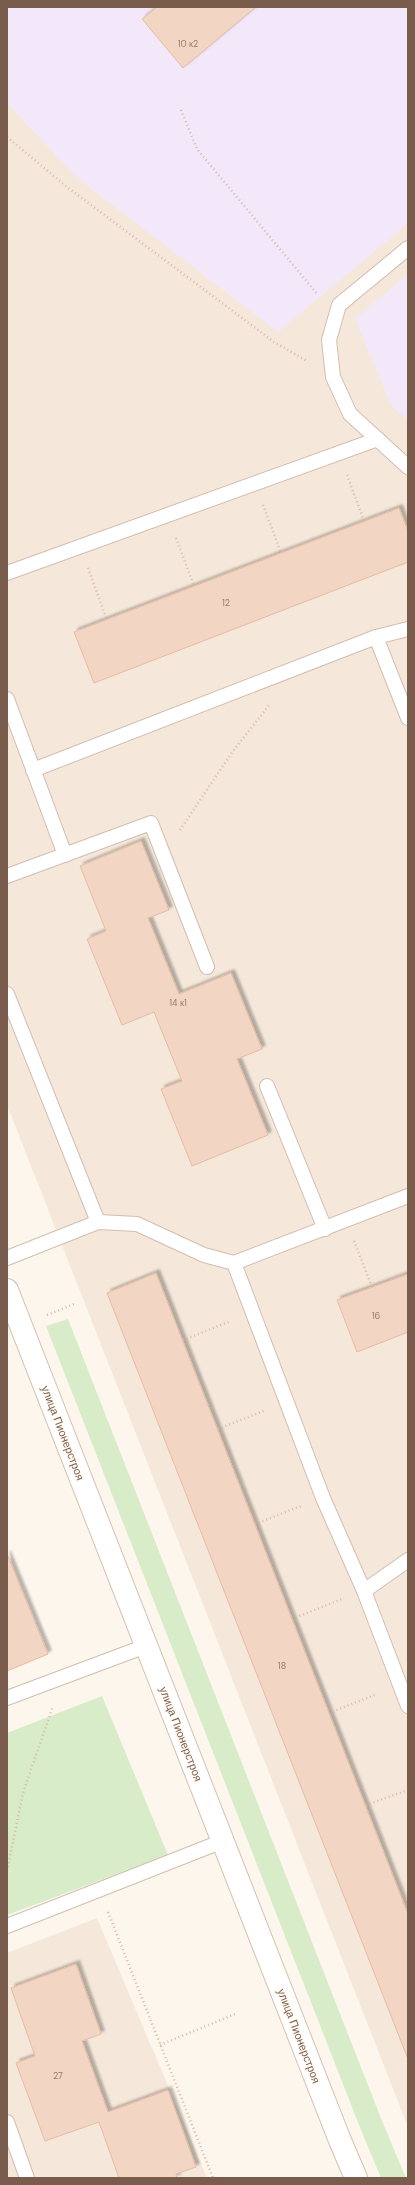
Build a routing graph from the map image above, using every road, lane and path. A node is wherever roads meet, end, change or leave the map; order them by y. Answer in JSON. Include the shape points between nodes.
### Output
{"nodes":[{"id":1,"x":181,"y":110,"type":"dead end"},
{"id":2,"x":7,"y":137,"type":"edge"},
{"id":3,"x":408,"y":248,"type":"edge"},
{"id":4,"x":320,"y":298,"type":"dead end"},
{"id":5,"x":333,"y":377,"type":"junction"},
{"id":6,"x":378,"y":439,"type":"junction"},
{"id":7,"x":338,"y":453,"type":"junction"},
{"id":8,"x":408,"y":467,"type":"edge"},
{"id":9,"x":255,"y":483,"type":"junction"},
{"id":10,"x":168,"y":515,"type":"junction"},
{"id":11,"x":364,"y":521,"type":"dead end"},
{"id":12,"x":80,"y":546,"type":"junction"},
{"id":13,"x":281,"y":553,"type":"dead end"},
{"id":14,"x":7,"y":573,"type":"edge"},
{"id":15,"x":194,"y":586,"type":"dead end"},
{"id":16,"x":107,"y":620,"type":"dead end"},
{"id":17,"x":408,"y":628,"type":"edge"},
{"id":18,"x":376,"y":637,"type":"junction"},
{"id":19,"x":7,"y":699,"type":"edge"},
{"id":20,"x":271,"y":703,"type":"dead end"},
{"id":21,"x":408,"y":718,"type":"edge"},
{"id":22,"x":33,"y":770,"type":"junction"},
{"id":23,"x":164,"y":854,"type":"junction"},
{"id":24,"x":65,"y":855,"type":"junction"},
{"id":25,"x":7,"y":876,"type":"edge"},
{"id":26,"x":206,"y":967,"type":"dead end"},
{"id":27,"x":7,"y":994,"type":"edge"},
{"id":28,"x":267,"y":1086,"type":"dead end"},
{"id":29,"x":408,"y":1196,"type":"edge"},
{"id":30,"x":346,"y":1221,"type":"junction"},
{"id":31,"x":98,"y":1222,"type":"junction"},
{"id":32,"x":325,"y":1229,"type":"junction"},
{"id":33,"x":7,"y":1258,"type":"edge"},
{"id":34,"x":234,"y":1262,"type":"junction"},
{"id":35,"x":372,"y":1287,"type":"dead end"},
{"id":36,"x":7,"y":1290,"type":"edge"},
{"id":37,"x":253,"y":1313,"type":"junction"},
{"id":38,"x":183,"y":1340,"type":"dead end"},
{"id":39,"x":287,"y":1402,"type":"junction"},
{"id":40,"x":218,"y":1429,"type":"dead end"},
{"id":41,"x":323,"y":1498,"type":"junction"},
{"id":42,"x":255,"y":1524,"type":"dead end"},
{"id":43,"x":408,"y":1560,"type":"edge"},
{"id":44,"x":364,"y":1590,"type":"junction"},
{"id":45,"x":292,"y":1619,"type":"dead end"},
{"id":46,"x":146,"y":1646,"type":"junction"},
{"id":47,"x":63,"y":1677,"type":"junction"},
{"id":48,"x":400,"y":1685,"type":"junction"},
{"id":49,"x":7,"y":1698,"type":"edge"},
{"id":50,"x":408,"y":1706,"type":"edge"},
{"id":51,"x":329,"y":1713,"type":"dead end"},
{"id":52,"x":408,"y":1790,"type":"edge"},
{"id":53,"x":366,"y":1805,"type":"dead end"},
{"id":54,"x":223,"y":1841,"type":"junction"},
{"id":55,"x":7,"y":1871,"type":"edge"},
{"id":56,"x":99,"y":1889,"type":"junction"},
{"id":57,"x":408,"y":1900,"type":"edge"},
{"id":58,"x":403,"y":1902,"type":"dead end"},
{"id":59,"x":7,"y":1926,"type":"edge"},
{"id":60,"x":235,"y":2014,"type":"dead end"},
{"id":61,"x":160,"y":2045,"type":"junction"},
{"id":62,"x":7,"y":2122,"type":"edge"},
{"id":63,"x":26,"y":2178,"type":"edge"},
{"id":64,"x":213,"y":2178,"type":"edge"},
{"id":65,"x":356,"y":2178,"type":"edge"}],
"edges":[{"from":1,"to":4,"type":"path","via":[[197,149]]},
{"from":2,"to":5,"type":"path","via":[[67,187],[274,342]]},
{"from":3,"to":5,"type":"lane","via":[[339,306],[329,340]]},
{"from":5,"to":6,"type":"lane","via":[[350,414]]},
{"from":6,"to":7,"type":"lane"},
{"from":6,"to":8,"type":"lane"},
{"from":7,"to":9,"type":"lane"},
{"from":7,"to":11,"type":"path"},
{"from":9,"to":10,"type":"lane"},
{"from":9,"to":13,"type":"path"},
{"from":10,"to":12,"type":"lane"},
{"from":10,"to":15,"type":"path"},
{"from":12,"to":14,"type":"lane"},
{"from":12,"to":16,"type":"path"},
{"from":17,"to":18,"type":"lane"},
{"from":18,"to":21,"type":"lane"},
{"from":18,"to":22,"type":"lane"},
{"from":19,"to":22,"type":"lane"},
{"from":20,"to":23,"type":"path","via":[[232,751]]},
{"from":22,"to":24,"type":"lane"},
{"from":23,"to":24,"type":"lane","via":[[151,822]]},
{"from":23,"to":26,"type":"lane"},
{"from":24,"to":25,"type":"lane"},
{"from":27,"to":31,"type":"lane"},
{"from":28,"to":32,"type":"lane"},
{"from":29,"to":30,"type":"lane"},
{"from":30,"to":32,"type":"lane"},
{"from":30,"to":35,"type":"path"},
{"from":31,"to":33,"type":"lane"},
{"from":31,"to":34,"type":"lane","via":[[138,1224],[204,1254]]},
{"from":32,"to":34,"type":"lane"},
{"from":34,"to":37,"type":"lane"},
{"from":36,"to":46,"type":"street","name":"улица Пионерстроя"},
{"from":37,"to":38,"type":"path"},
{"from":37,"to":39,"type":"lane"},
{"from":39,"to":40,"type":"path"},
{"from":39,"to":41,"type":"lane"},
{"from":41,"to":42,"type":"path"},
{"from":41,"to":44,"type":"lane"},
{"from":43,"to":44,"type":"lane"},
{"from":44,"to":45,"type":"path"},
{"from":44,"to":48,"type":"lane"},
{"from":46,"to":47,"type":"lane"},
{"from":46,"to":54,"type":"street","name":"улица Пионерстроя"},
{"from":47,"to":49,"type":"lane"},
{"from":47,"to":55,"type":"path","via":[[23,1793]]},
{"from":48,"to":50,"type":"lane"},
{"from":48,"to":51,"type":"path"},
{"from":52,"to":53,"type":"path"},
{"from":54,"to":56,"type":"lane"},
{"from":54,"to":65,"type":"street","name":"улица Пионерстроя"},
{"from":56,"to":59,"type":"lane"},
{"from":56,"to":61,"type":"path"},
{"from":57,"to":58,"type":"path"},
{"from":60,"to":61,"type":"path"},
{"from":61,"to":64,"type":"path"},
{"from":62,"to":63,"type":"lane"}]}
